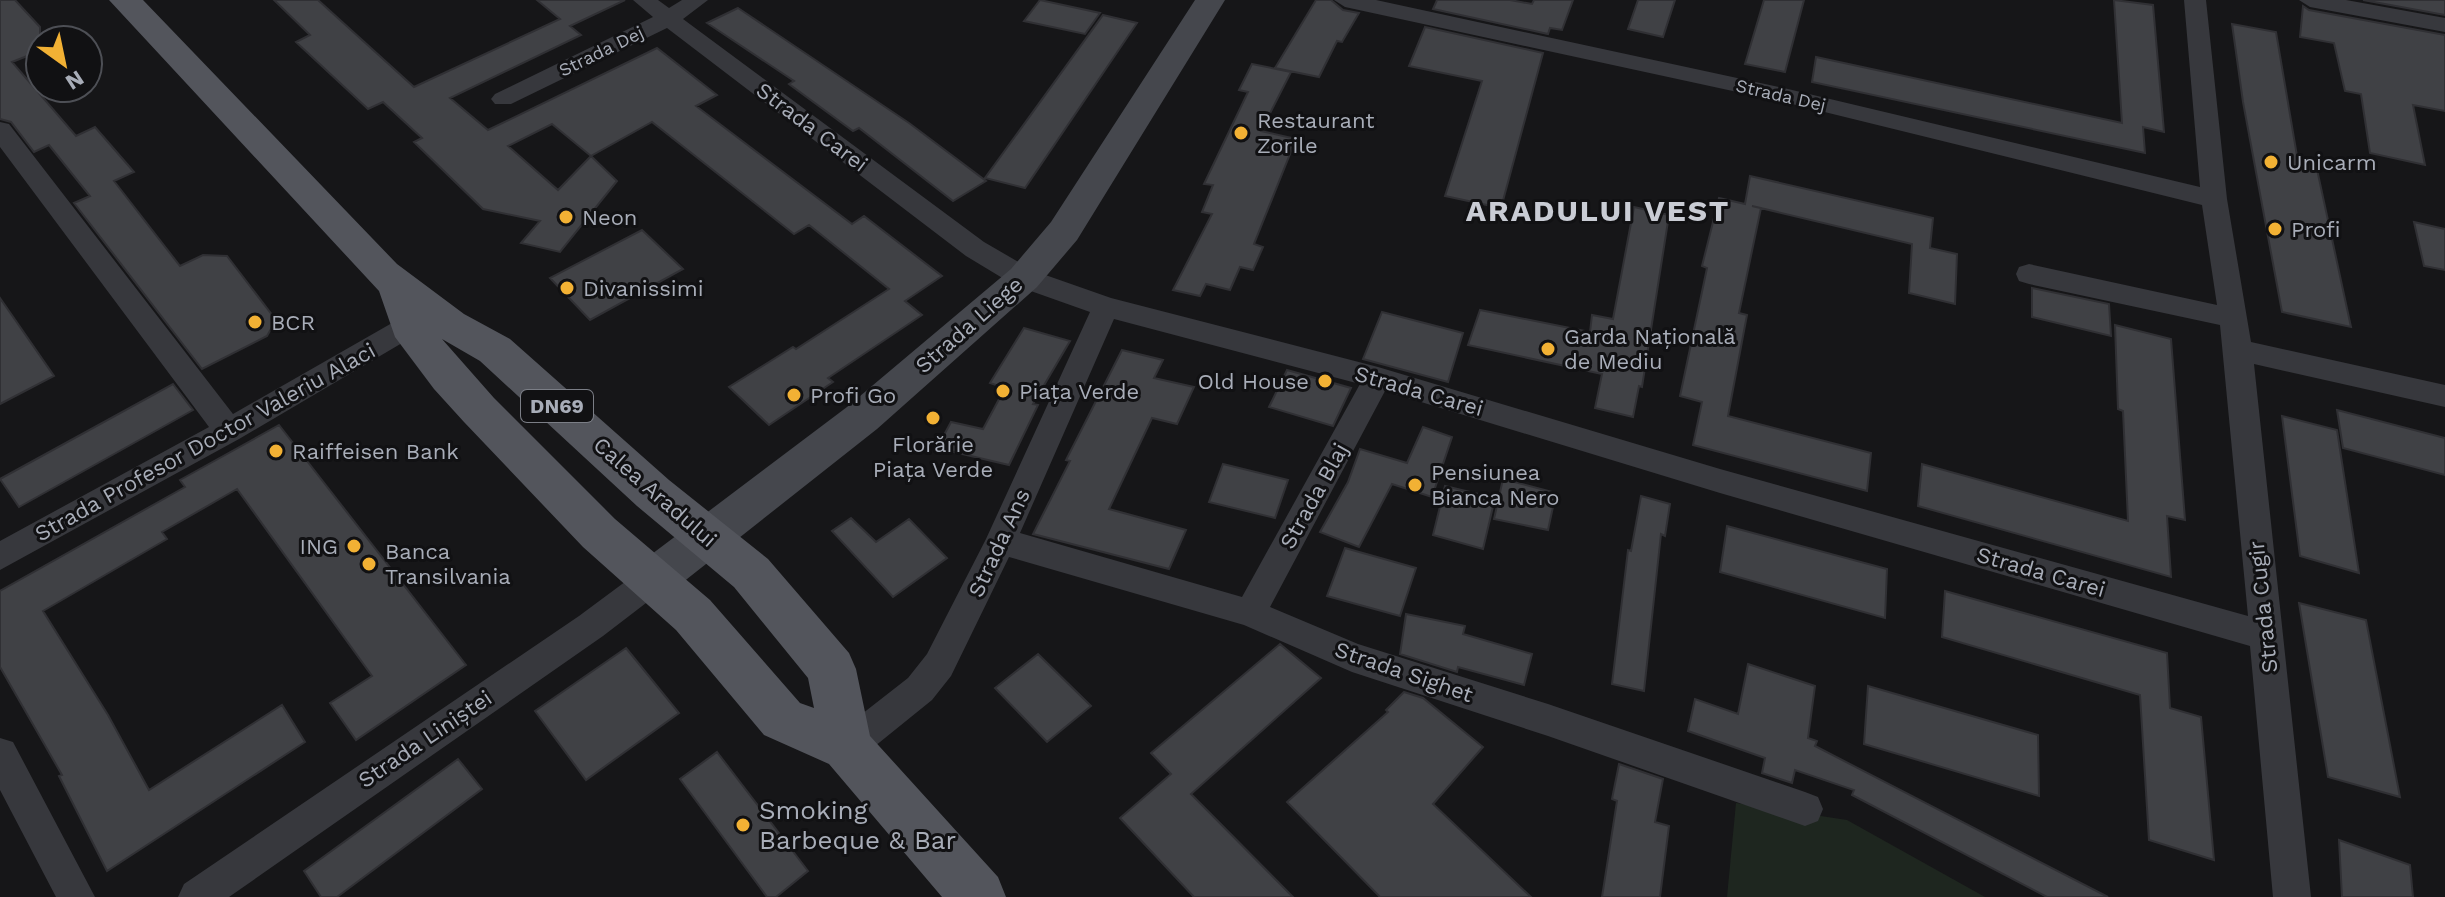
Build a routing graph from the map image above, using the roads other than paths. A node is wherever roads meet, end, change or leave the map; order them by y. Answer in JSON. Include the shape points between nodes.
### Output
{"nodes":[{"id":1,"x":125,"y":0,"type":"edge"},
{"id":2,"x":644,"y":0,"type":"edge"},
{"id":3,"x":697,"y":0,"type":"edge"},
{"id":4,"x":1210,"y":0,"type":"edge"},
{"id":5,"x":1345,"y":0,"type":"edge"},
{"id":6,"x":2195,"y":0,"type":"edge"},
{"id":7,"x":2310,"y":0,"type":"edge"},
{"id":8,"x":669,"y":18,"type":"junction"},
{"id":9,"x":2445,"y":25,"type":"edge"},
{"id":10,"x":503,"y":99,"type":"dead end"},
{"id":11,"x":0,"y":130,"type":"edge"},
{"id":12,"x":2214,"y":199,"type":"junction"},
{"id":13,"x":2029,"y":274,"type":"dead end"},
{"id":14,"x":1024,"y":278,"type":"junction"},
{"id":15,"x":403,"y":307,"type":"junction"},
{"id":16,"x":1106,"y":307,"type":"junction"},
{"id":17,"x":2233,"y":318,"type":"junction"},
{"id":18,"x":2238,"y":350,"type":"junction"},
{"id":19,"x":1378,"y":378,"type":"junction"},
{"id":20,"x":2445,"y":396,"type":"edge"},
{"id":21,"x":229,"y":431,"type":"junction"},
{"id":22,"x":707,"y":537,"type":"junction"},
{"id":23,"x":1001,"y":541,"type":"junction"},
{"id":24,"x":0,"y":557,"type":"edge"},
{"id":25,"x":652,"y":580,"type":"junction"},
{"id":26,"x":1250,"y":613,"type":"junction"},
{"id":27,"x":2266,"y":636,"type":"junction"},
{"id":28,"x":847,"y":747,"type":"junction"},
{"id":29,"x":0,"y":754,"type":"edge"},
{"id":30,"x":1805,"y":809,"type":"dead end"},
{"id":31,"x":970,"y":894,"type":"edge"},
{"id":32,"x":76,"y":897,"type":"edge"},
{"id":33,"x":197,"y":897,"type":"edge"},
{"id":34,"x":2292,"y":897,"type":"edge"}],
"edges":[{"from":1,"to":15,"type":"main road","name":"Calea Aradului","number":"DN69"},
{"from":2,"to":8,"type":"street","name":"Strada Carei"},
{"from":3,"to":8,"type":"street","name":"Strada Dej"},
{"from":4,"to":14,"type":"street","name":"Strada Liege","via":[[1064,231]]},
{"from":5,"to":12,"type":"street","name":"Strada Dej","via":[[1758,89]]},
{"from":6,"to":12,"type":"street","name":"Strada Cugir"},
{"from":7,"to":9,"type":"street"},
{"from":8,"to":10,"type":"street","name":"Strada Dej"},
{"from":8,"to":14,"type":"street","name":"Strada Carei","via":[[975,249]]},
{"from":11,"to":21,"type":"street"},
{"from":12,"to":17,"type":"street","name":"Strada Cugir"},
{"from":13,"to":17,"type":"street"},
{"from":14,"to":16,"type":"street","name":"Strada Carei"},
{"from":14,"to":22,"type":"street","name":"Strada Liege","via":[[862,418]]},
{"from":15,"to":21,"type":"street","name":"Strada Profesor Doctor Valeriu Alaci"},
{"from":15,"to":22,"type":"main road","name":"Calea Aradului","number":"DN69","via":[[495,350]]},
{"from":15,"to":25,"type":"main road","name":"Calea Aradului","number":"DN69","via":[[449,378],[599,533]]},
{"from":16,"to":19,"type":"street","name":"Strada Carei"},
{"from":16,"to":23,"type":"street","name":"Strada Ans"},
{"from":17,"to":18,"type":"street","name":"Strada Cugir"},
{"from":18,"to":20,"type":"street"},
{"from":18,"to":27,"type":"street","name":"Strada Cugir"},
{"from":19,"to":26,"type":"street","name":"Strada Blaj"},
{"from":19,"to":27,"type":"street","name":"Strada Carei"},
{"from":21,"to":24,"type":"street","name":"Strada Profesor Doctor Valeriu Alaci"},
{"from":22,"to":25,"type":"street","name":"Strada Liege"},
{"from":22,"to":28,"type":"main road","name":"Calea Aradului","number":"DN69","via":[[751,573],[831,669]]},
{"from":23,"to":26,"type":"street","name":"Strada Sighet"},
{"from":23,"to":28,"type":"street","name":"Strada Ans","via":[[939,665],[920,689]]},
{"from":25,"to":28,"type":"main road","name":"Calea Aradului","number":"DN69","via":[[693,615],[782,719]]},
{"from":25,"to":33,"type":"street","name":"Strada Liniștei"},
{"from":26,"to":30,"type":"street","name":"Strada Sighet","via":[[1352,657]]},
{"from":27,"to":34,"type":"street","name":"Strada Cugir"},
{"from":28,"to":31,"type":"main road","name":"Calea Aradului","number":"DN69"},
{"from":29,"to":32,"type":"street"}]}
